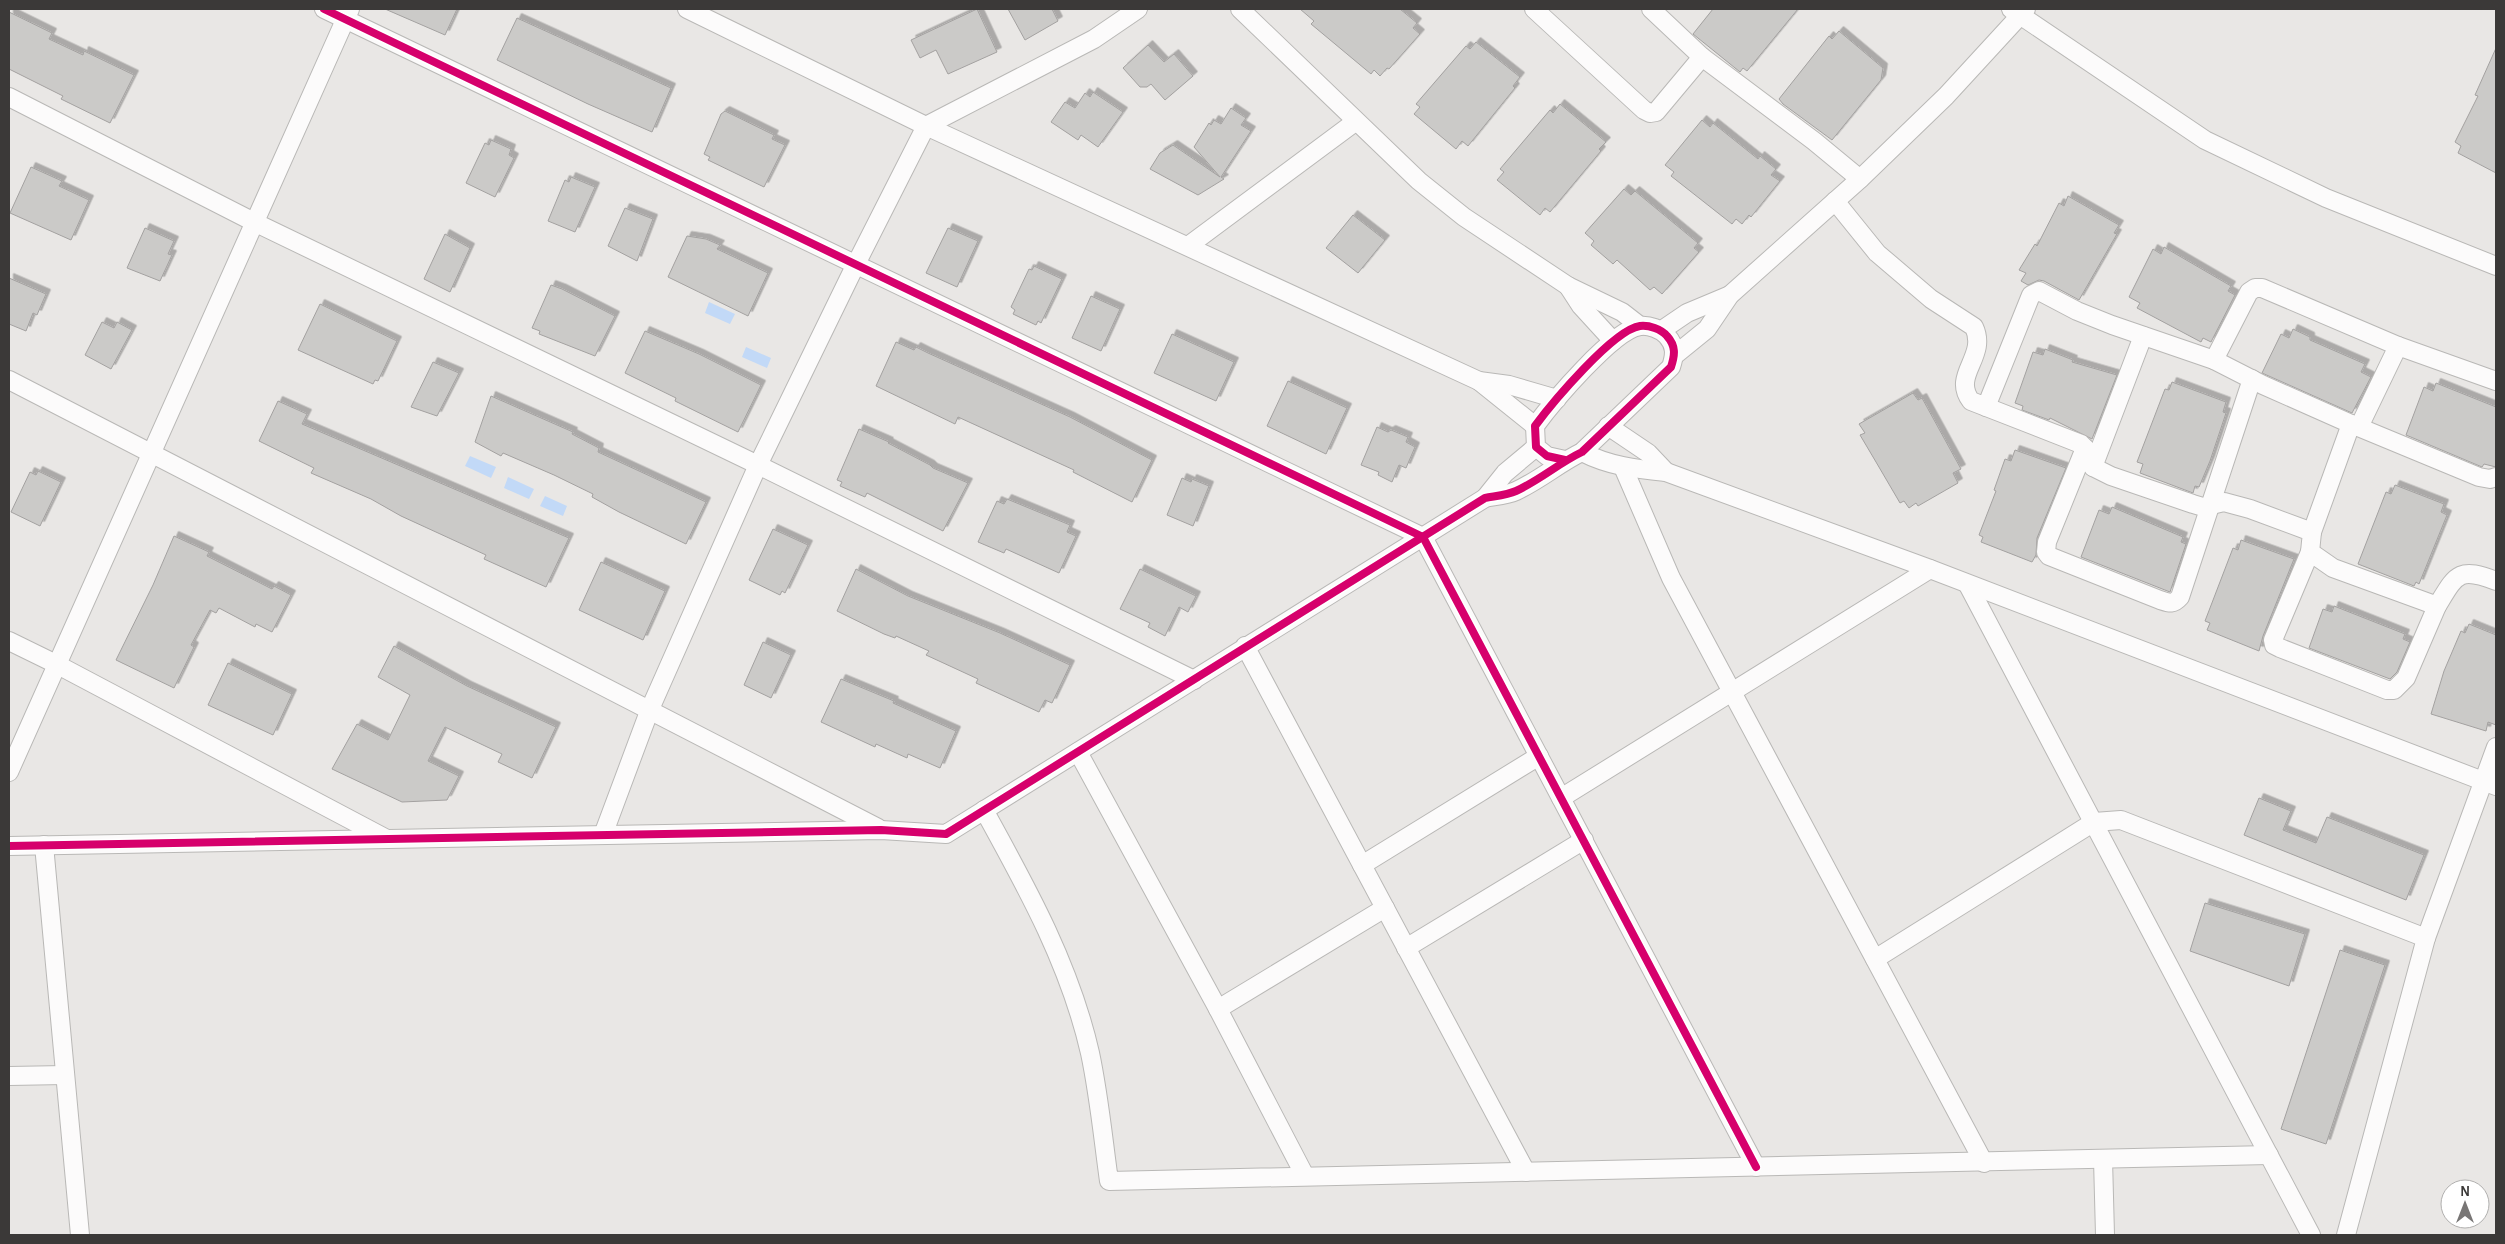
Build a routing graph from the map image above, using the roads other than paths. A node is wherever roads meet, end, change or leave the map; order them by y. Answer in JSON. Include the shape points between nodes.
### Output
{"nodes":[{"id":1,"x":324,"y":9,"type":"edge"},
{"id":2,"x":687,"y":9,"type":"edge"},
{"id":3,"x":1138,"y":9,"type":"edge"},
{"id":4,"x":1240,"y":9,"type":"edge"},
{"id":5,"x":1534,"y":9,"type":"edge"},
{"id":6,"x":1651,"y":9,"type":"edge"},
{"id":7,"x":2019,"y":11,"type":"edge"},
{"id":8,"x":348,"y":14,"type":"edge"},
{"id":9,"x":1702,"y":57,"type":"junction"},
{"id":10,"x":9,"y":97,"type":"edge"},
{"id":11,"x":1355,"y":122,"type":"junction"},
{"id":12,"x":926,"y":126,"type":"junction"},
{"id":13,"x":1860,"y":179,"type":"junction"},
{"id":14,"x":1835,"y":201,"type":"junction"},
{"id":15,"x":254,"y":222,"type":"junction"},
{"id":16,"x":1188,"y":246,"type":"junction"},
{"id":17,"x":856,"y":264,"type":"junction"},
{"id":18,"x":2496,"y":266,"type":"edge"},
{"id":19,"x":1568,"y":286,"type":"junction"},
{"id":20,"x":1730,"y":295,"type":"junction"},
{"id":21,"x":1640,"y":326,"type":"junction"},
{"id":22,"x":1662,"y":330,"type":"junction"},
{"id":23,"x":2143,"y":336,"type":"junction"},
{"id":24,"x":1613,"y":341,"type":"junction"},
{"id":25,"x":2398,"y":346,"type":"junction"},
{"id":26,"x":1675,"y":355,"type":"junction"},
{"id":27,"x":2214,"y":360,"type":"junction"},
{"id":28,"x":2252,"y":379,"type":"junction"},
{"id":29,"x":9,"y":380,"type":"edge"},
{"id":30,"x":1479,"y":380,"type":"junction"},
{"id":31,"x":2496,"y":381,"type":"edge"},
{"id":32,"x":1557,"y":399,"type":"junction"},
{"id":33,"x":1986,"y":407,"type":"junction"},
{"id":34,"x":2355,"y":425,"type":"junction"},
{"id":35,"x":1535,"y":426,"type":"junction"},
{"id":36,"x":1608,"y":426,"type":"junction"},
{"id":37,"x":1536,"y":447,"type":"junction"},
{"id":38,"x":2085,"y":448,"type":"junction"},
{"id":39,"x":1582,"y":452,"type":"junction"},
{"id":40,"x":151,"y":453,"type":"junction"},
{"id":41,"x":1565,"y":460,"type":"junction"},
{"id":42,"x":758,"y":465,"type":"junction"},
{"id":43,"x":1623,"y":467,"type":"junction"},
{"id":44,"x":2093,"y":467,"type":"junction"},
{"id":45,"x":1666,"y":472,"type":"junction"},
{"id":46,"x":2496,"y":477,"type":"edge"},
{"id":47,"x":1485,"y":498,"type":"junction"},
{"id":48,"x":2212,"y":505,"type":"junction"},
{"id":49,"x":2312,"y":532,"type":"junction"},
{"id":50,"x":1423,"y":537,"type":"junction"},
{"id":51,"x":2310,"y":552,"type":"junction"},
{"id":52,"x":1930,"y":570,"type":"junction"},
{"id":53,"x":2496,"y":580,"type":"edge"},
{"id":54,"x":1968,"y":585,"type":"junction"},
{"id":55,"x":2437,"y":606,"type":"junction"},
{"id":56,"x":9,"y":641,"type":"edge"},
{"id":57,"x":1246,"y":646,"type":"junction"},
{"id":58,"x":56,"y":664,"type":"junction"},
{"id":59,"x":1194,"y":680,"type":"junction"},
{"id":60,"x":1732,"y":692,"type":"junction"},
{"id":61,"x":650,"y":709,"type":"junction"},
{"id":62,"x":2496,"y":747,"type":"edge"},
{"id":63,"x":1078,"y":752,"type":"junction"},
{"id":64,"x":1539,"y":756,"type":"junction"},
{"id":65,"x":9,"y":772,"type":"edge"},
{"id":66,"x":2490,"y":784,"type":"edge"},
{"id":67,"x":1562,"y":798,"type":"junction"},
{"id":68,"x":984,"y":810,"type":"junction"},
{"id":69,"x":2094,"y":822,"type":"junction"},
{"id":70,"x":880,"y":830,"type":"junction"},
{"id":71,"x":603,"y":835,"type":"junction"},
{"id":72,"x":386,"y":839,"type":"junction"},
{"id":73,"x":1584,"y":840,"type":"junction"},
{"id":74,"x":44,"y":845,"type":"junction"},
{"id":75,"x":9,"y":846,"type":"edge"},
{"id":76,"x":1362,"y":865,"type":"junction"},
{"id":77,"x":1385,"y":908,"type":"junction"},
{"id":78,"x":2426,"y":938,"type":"junction"},
{"id":79,"x":1406,"y":948,"type":"junction"},
{"id":80,"x":1875,"y":959,"type":"junction"},
{"id":81,"x":1218,"y":1009,"type":"junction"},
{"id":82,"x":65,"y":1075,"type":"junction"},
{"id":83,"x":9,"y":1076,"type":"edge"},
{"id":84,"x":2269,"y":1155,"type":"junction"},
{"id":85,"x":2103,"y":1159,"type":"junction"},
{"id":86,"x":1984,"y":1163,"type":"junction"},
{"id":87,"x":1756,"y":1167,"type":"junction"},
{"id":88,"x":1526,"y":1172,"type":"junction"},
{"id":89,"x":1305,"y":1176,"type":"junction"},
{"id":90,"x":80,"y":1235,"type":"edge"},
{"id":91,"x":2105,"y":1235,"type":"edge"},
{"id":92,"x":2311,"y":1235,"type":"edge"},
{"id":93,"x":2346,"y":1235,"type":"edge"}],
"edges":[{"from":1,"to":8,"type":"street"},
{"from":2,"to":12,"type":"street"},
{"from":3,"to":12,"type":"street","via":[[1094,39]]},
{"from":4,"to":11,"type":"street"},
{"from":5,"to":9,"type":"street","via":[[1650,113],[1656,112]]},
{"from":6,"to":9,"type":"street"},
{"from":7,"to":13,"type":"street","via":[[1946,96]]},
{"from":7,"to":18,"type":"street","via":[[2205,140],[2326,198]]},
{"from":8,"to":15,"type":"street"},
{"from":8,"to":17,"type":"street"},
{"from":9,"to":13,"type":"street"},
{"from":10,"to":15,"type":"street"},
{"from":11,"to":16,"type":"street"},
{"from":11,"to":19,"type":"street","via":[[1464,217]]},
{"from":12,"to":16,"type":"street"},
{"from":12,"to":17,"type":"street"},
{"from":13,"to":14,"type":"street"},
{"from":14,"to":20,"type":"street"},
{"from":14,"to":33,"type":"street","via":[[1877,253],[1931,299],[1974,327],[1977,350],[1964,378],[1963,388],[1970,401]]},
{"from":15,"to":40,"type":"street"},
{"from":15,"to":42,"type":"street"},
{"from":16,"to":30,"type":"street"},
{"from":17,"to":42,"type":"street"},
{"from":17,"to":50,"type":"street"},
{"from":19,"to":21,"type":"street","via":[[1622,312]]},
{"from":19,"to":24,"type":"street","via":[[1581,306]]},
{"from":20,"to":22,"type":"street","via":[[1687,313]]},
{"from":20,"to":26,"type":"street","via":[[1707,329]]},
{"from":21,"to":22,"type":"street"},
{"from":21,"to":24,"type":"street"},
{"from":22,"to":26,"type":"street","via":[[1673,342]]},
{"from":23,"to":27,"type":"street"},
{"from":23,"to":33,"type":"street","via":[[2036,292],[2031,295]]},
{"from":23,"to":44,"type":"street"},
{"from":24,"to":32,"type":"street"},
{"from":25,"to":27,"type":"street","via":[[2262,288],[2255,288],[2249,292]]},
{"from":25,"to":31,"type":"street"},
{"from":25,"to":34,"type":"street"},
{"from":26,"to":36,"type":"street","via":[[1662,378]]},
{"from":27,"to":28,"type":"street"},
{"from":28,"to":34,"type":"street"},
{"from":28,"to":48,"type":"street"},
{"from":29,"to":40,"type":"street"},
{"from":30,"to":32,"type":"street"},
{"from":30,"to":35,"type":"street"},
{"from":32,"to":35,"type":"street"},
{"from":33,"to":38,"type":"street"},
{"from":34,"to":46,"type":"street","via":[[2479,477]]},
{"from":34,"to":49,"type":"street"},
{"from":35,"to":37,"type":"street"},
{"from":36,"to":39,"type":"street"},
{"from":36,"to":45,"type":"street","via":[[1648,453]]},
{"from":37,"to":41,"type":"street","via":[[1547,456]]},
{"from":37,"to":47,"type":"street","via":[[1505,473]]},
{"from":38,"to":44,"type":"street"},
{"from":38,"to":48,"type":"street","via":[[2047,542],[2049,556],[2170,603],[2180,597]]},
{"from":39,"to":41,"type":"street"},
{"from":39,"to":43,"type":"street"},
{"from":40,"to":58,"type":"street"},
{"from":40,"to":61,"type":"street"},
{"from":41,"to":47,"type":"street","via":[[1514,492]]},
{"from":42,"to":59,"type":"street"},
{"from":42,"to":61,"type":"street"},
{"from":43,"to":45,"type":"street"},
{"from":43,"to":60,"type":"street","via":[[1670,578]]},
{"from":44,"to":48,"type":"street","via":[[2193,504]]},
{"from":45,"to":52,"type":"street"},
{"from":47,"to":50,"type":"street"},
{"from":48,"to":49,"type":"street","via":[[2230,503]]},
{"from":49,"to":51,"type":"street"},
{"from":50,"to":57,"type":"street"},
{"from":50,"to":64,"type":"street"},
{"from":51,"to":55,"type":"street","via":[[2333,568]]},
{"from":51,"to":55,"type":"street","via":[[2273,640],[2274,645],[2280,648],[2394,690],[2406,678]]},
{"from":52,"to":54,"type":"street"},
{"from":52,"to":60,"type":"street"},
{"from":53,"to":55,"type":"street","via":[[2461,574]]},
{"from":54,"to":66,"type":"street"},
{"from":54,"to":69,"type":"street"},
{"from":56,"to":58,"type":"street"},
{"from":57,"to":59,"type":"street"},
{"from":57,"to":76,"type":"street"},
{"from":58,"to":65,"type":"street"},
{"from":58,"to":72,"type":"street"},
{"from":59,"to":63,"type":"street"},
{"from":60,"to":67,"type":"street"},
{"from":60,"to":80,"type":"street"},
{"from":61,"to":70,"type":"street"},
{"from":61,"to":71,"type":"street"},
{"from":62,"to":66,"type":"street"},
{"from":63,"to":68,"type":"street"},
{"from":63,"to":81,"type":"street"},
{"from":64,"to":67,"type":"street"},
{"from":64,"to":76,"type":"street"},
{"from":66,"to":78,"type":"street"},
{"from":67,"to":73,"type":"street"},
{"from":68,"to":70,"type":"street","via":[[946,834]]},
{"from":68,"to":89,"type":"street","via":[[1033,898],[1057,951],[1090,1052],[1109,1181]]},
{"from":69,"to":78,"type":"street","via":[[2121,820]]},
{"from":69,"to":80,"type":"street"},
{"from":69,"to":84,"type":"street"},
{"from":70,"to":71,"type":"street"},
{"from":71,"to":72,"type":"street"},
{"from":72,"to":74,"type":"street"},
{"from":73,"to":79,"type":"street"},
{"from":73,"to":87,"type":"street"},
{"from":74,"to":75,"type":"street"},
{"from":74,"to":82,"type":"street"},
{"from":76,"to":77,"type":"street"},
{"from":77,"to":79,"type":"street"},
{"from":77,"to":81,"type":"street"},
{"from":78,"to":93,"type":"street"},
{"from":79,"to":88,"type":"street"},
{"from":80,"to":86,"type":"street"},
{"from":81,"to":89,"type":"street"},
{"from":82,"to":83,"type":"street"},
{"from":82,"to":90,"type":"street"},
{"from":84,"to":85,"type":"street"},
{"from":84,"to":92,"type":"street"},
{"from":85,"to":86,"type":"street"},
{"from":85,"to":91,"type":"street"},
{"from":86,"to":87,"type":"street"},
{"from":87,"to":88,"type":"street"},
{"from":88,"to":89,"type":"street"}]}
